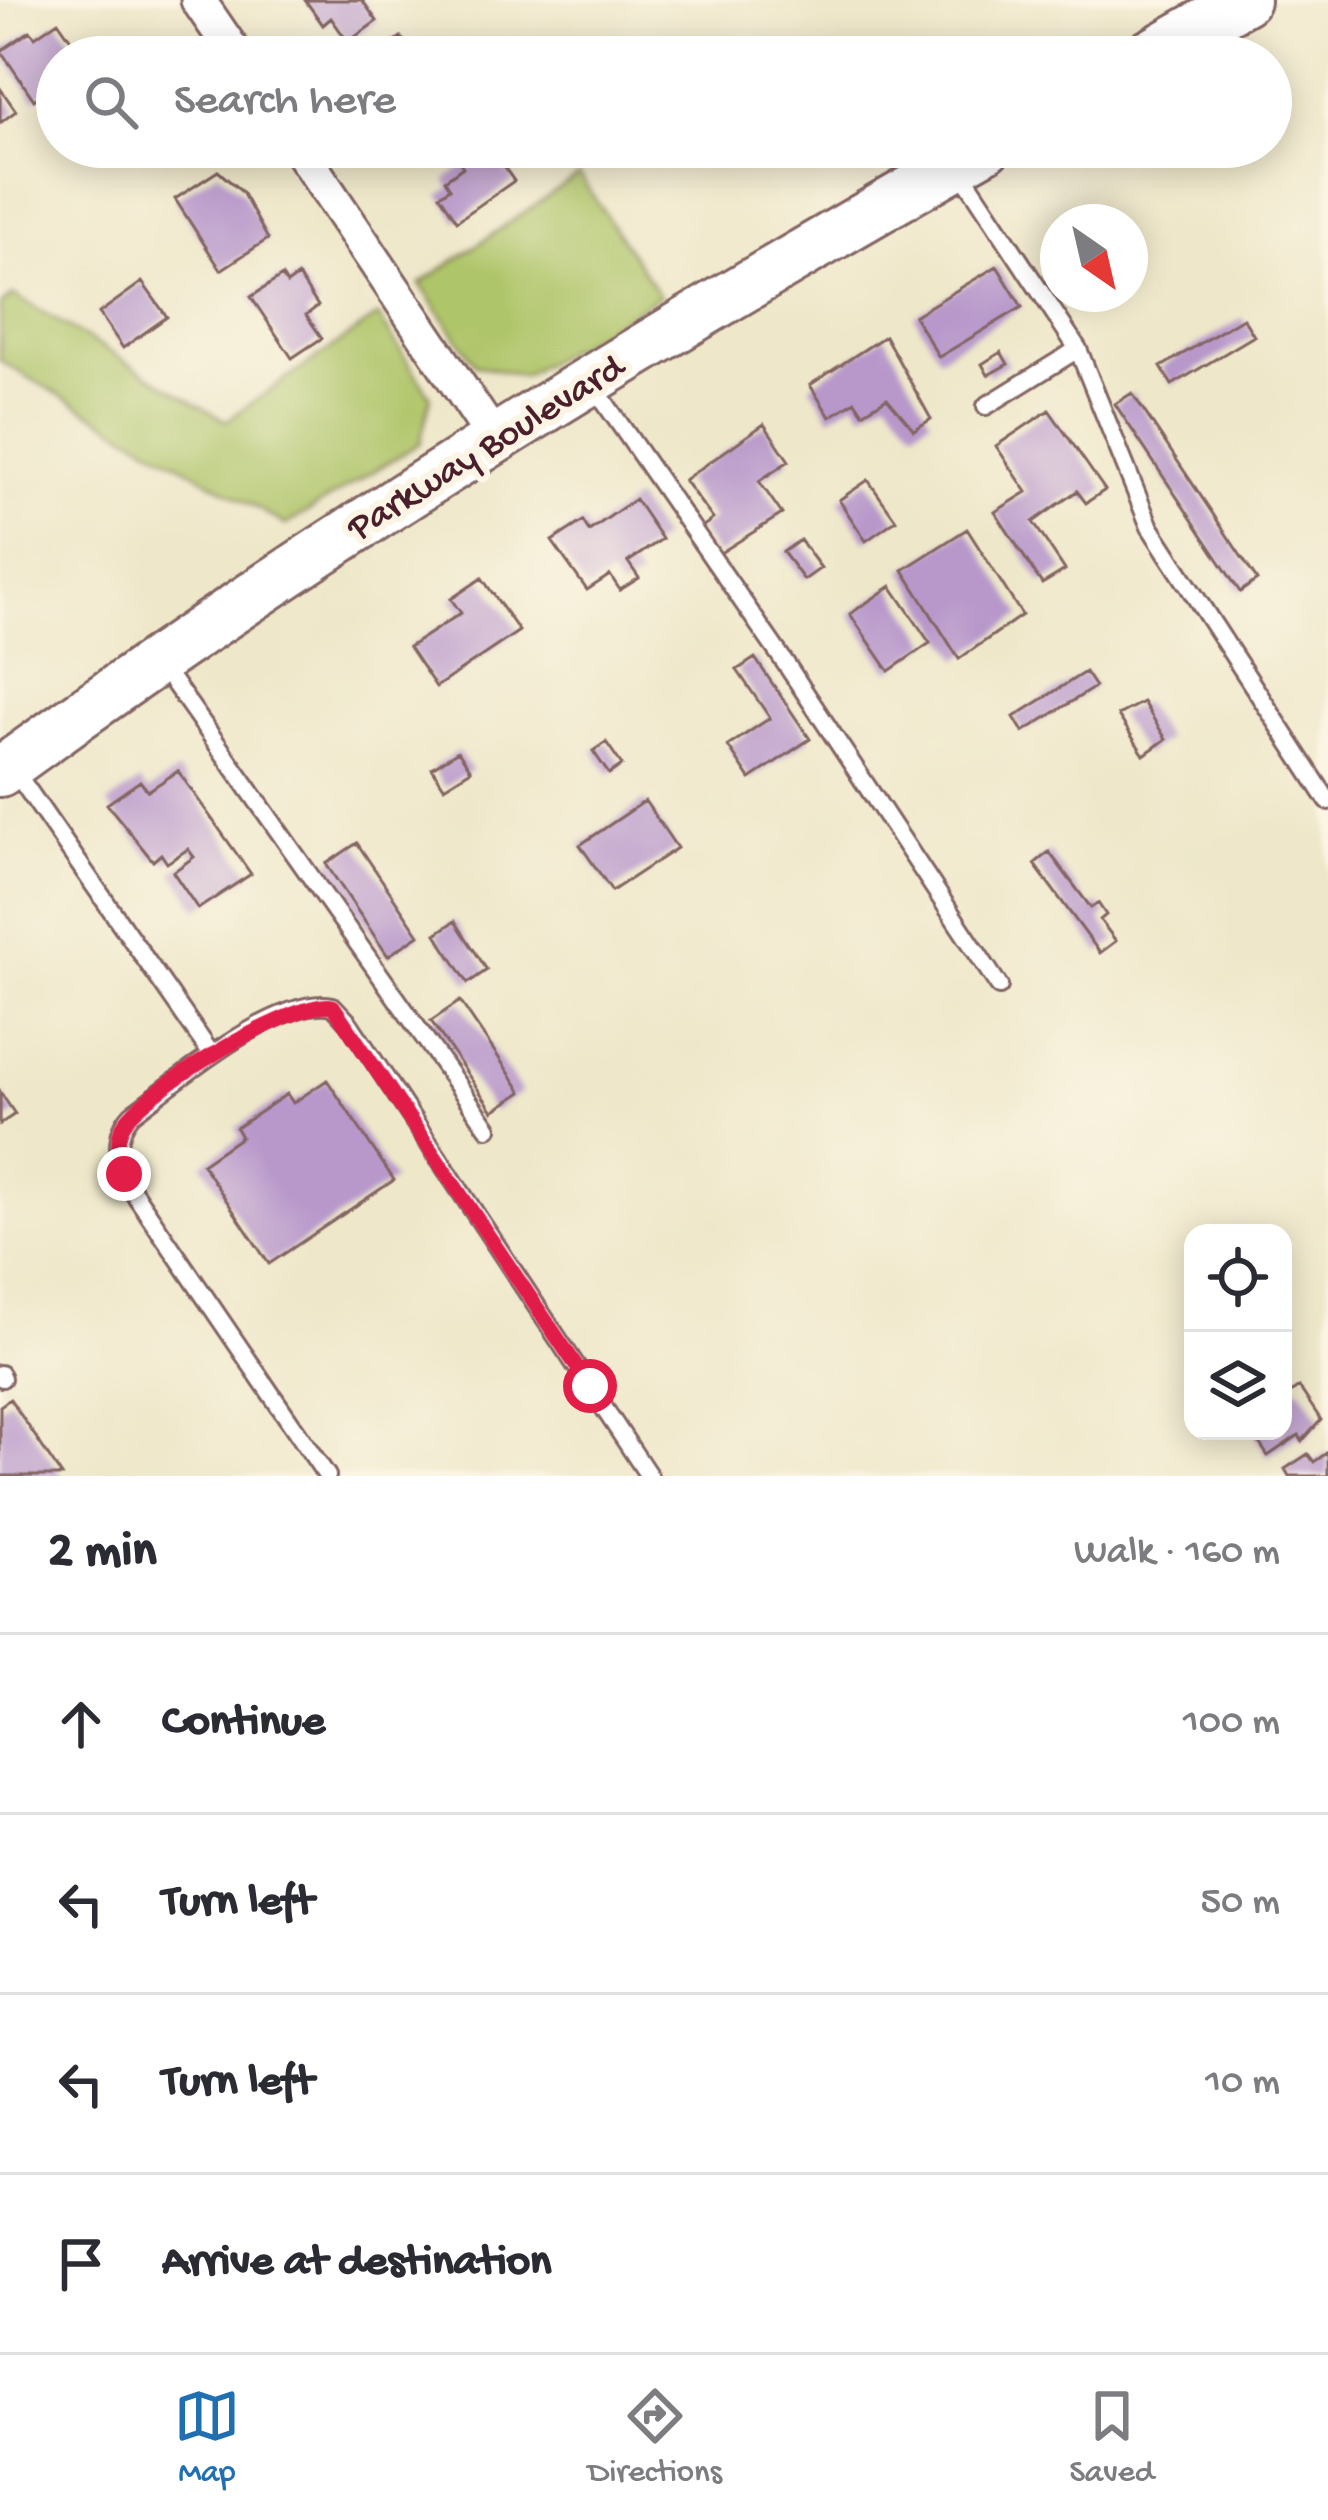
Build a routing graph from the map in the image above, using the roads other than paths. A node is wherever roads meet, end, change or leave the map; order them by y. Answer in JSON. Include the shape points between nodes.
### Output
{"nodes":[{"id":1,"x":198,"y":0,"type":"edge"},
{"id":2,"x":1245,"y":0,"type":"edge"},
{"id":3,"x":223,"y":36,"type":"edge"},
{"id":4,"x":1182,"y":36,"type":"edge"},
{"id":5,"x":312,"y":168,"type":"edge"},
{"id":6,"x":951,"y":168,"type":"edge"},
{"id":7,"x":978,"y":168,"type":"edge"},
{"id":8,"x":1078,"y":349,"type":"junction"},
{"id":9,"x":592,"y":383,"type":"junction"},
{"id":10,"x":986,"y":406,"type":"dead end"},
{"id":11,"x":496,"y":441,"type":"junction"},
{"id":12,"x":158,"y":661,"type":"junction"},
{"id":13,"x":5,"y":769,"type":"edge"},
{"id":14,"x":1328,"y":801,"type":"edge"},
{"id":15,"x":998,"y":986,"type":"dead end"},
{"id":16,"x":212,"y":1055,"type":"junction"},
{"id":17,"x":488,"y":1128,"type":"dead end"},
{"id":18,"x":327,"y":1476,"type":"edge"},
{"id":19,"x":649,"y":1476,"type":"edge"}],
"edges":[{"from":1,"to":3,"type":"street"},
{"from":2,"to":4,"type":"street"},
{"from":5,"to":11,"type":"street"},
{"from":6,"to":9,"type":"street","name":"Parkway Boulevard"},
{"from":7,"to":8,"type":"lane"},
{"from":8,"to":10,"type":"lane"},
{"from":8,"to":14,"type":"lane","via":[[1150,527]]},
{"from":9,"to":11,"type":"street","name":"Parkway Boulevard"},
{"from":9,"to":15,"type":"lane"},
{"from":11,"to":12,"type":"street","name":"Parkway Boulevard"},
{"from":12,"to":13,"type":"street","name":"Parkway Boulevard"},
{"from":12,"to":17,"type":"lane"},
{"from":13,"to":16,"type":"lane"},
{"from":16,"to":18,"type":"lane","via":[[122,1125],[119,1159]]},
{"from":16,"to":19,"type":"lane","via":[[312,1004],[341,1012]]}]}
